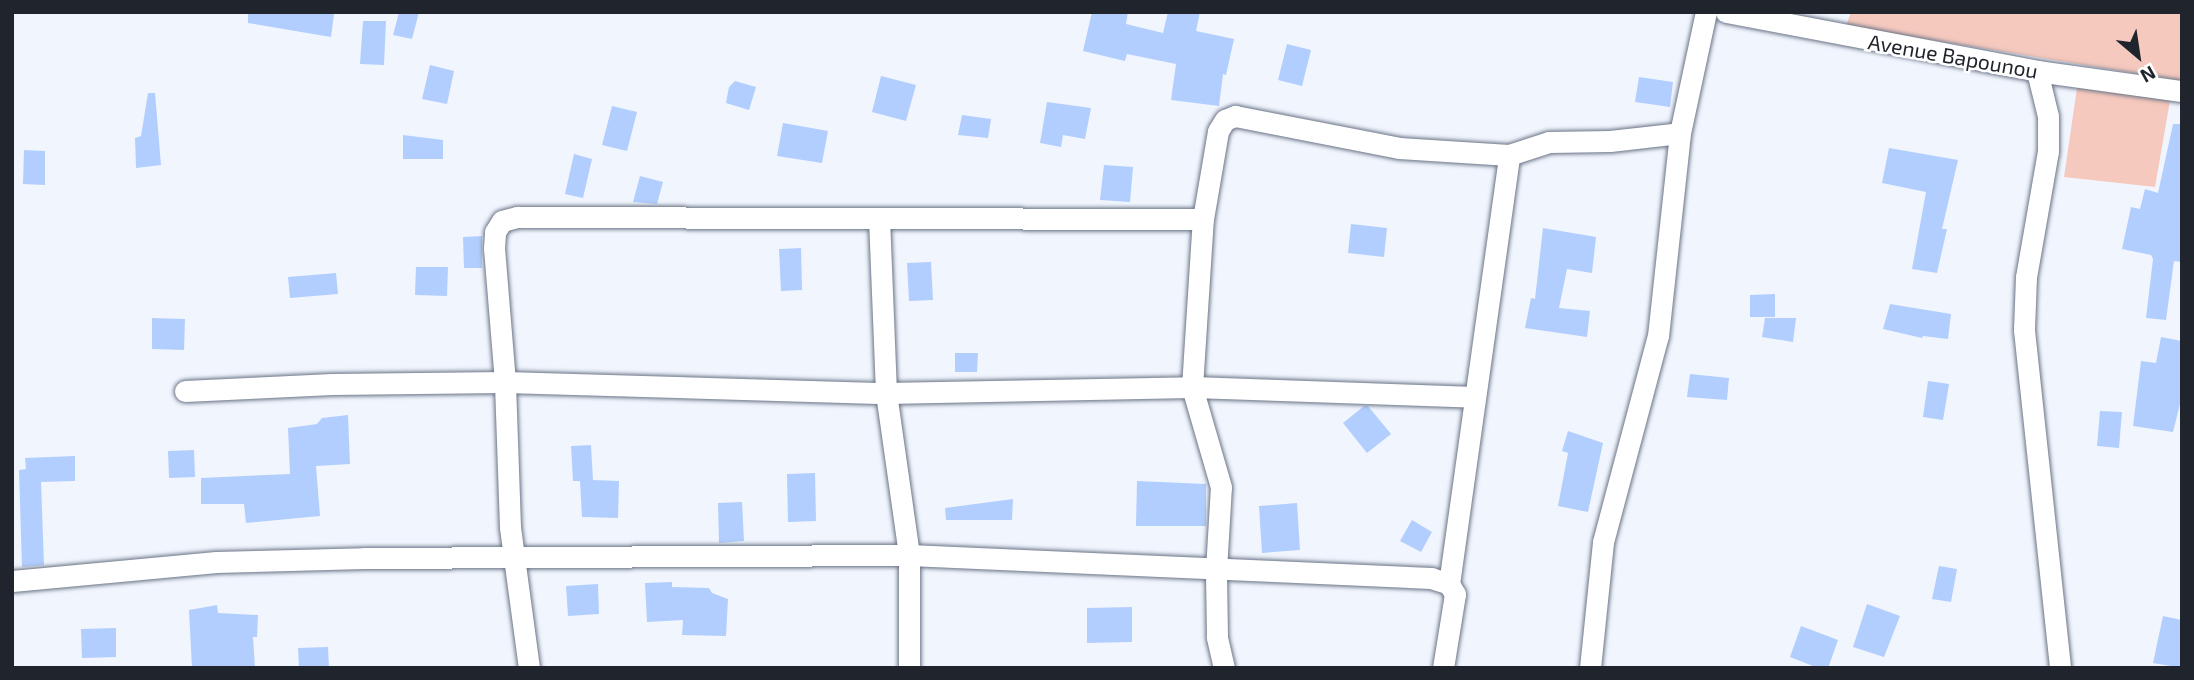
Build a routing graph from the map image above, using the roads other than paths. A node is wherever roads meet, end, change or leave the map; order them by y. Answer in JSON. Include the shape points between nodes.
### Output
{"nodes":[{"id":1,"x":1706,"y":12,"type":"edge"},
{"id":2,"x":1726,"y":12,"type":"edge"},
{"id":3,"x":1798,"y":18,"type":"edge"},
{"id":4,"x":2037,"y":71,"type":"junction"},
{"id":5,"x":2182,"y":91,"type":"edge"},
{"id":6,"x":1681,"y":133,"type":"junction"},
{"id":7,"x":1509,"y":155,"type":"junction"},
{"id":8,"x":879,"y":218,"type":"junction"},
{"id":9,"x":1203,"y":219,"type":"junction"},
{"id":10,"x":505,"y":382,"type":"junction"},
{"id":11,"x":1192,"y":387,"type":"junction"},
{"id":12,"x":185,"y":391,"type":"dead end"},
{"id":13,"x":886,"y":393,"type":"junction"},
{"id":14,"x":1475,"y":397,"type":"junction"},
{"id":15,"x":909,"y":555,"type":"junction"},
{"id":16,"x":516,"y":559,"type":"junction"},
{"id":17,"x":1216,"y":570,"type":"junction"},
{"id":18,"x":12,"y":581,"type":"edge"},
{"id":19,"x":1449,"y":584,"type":"junction"},
{"id":20,"x":529,"y":668,"type":"edge"},
{"id":21,"x":909,"y":668,"type":"edge"},
{"id":22,"x":1224,"y":668,"type":"edge"},
{"id":23,"x":1443,"y":668,"type":"edge"},
{"id":24,"x":1590,"y":668,"type":"edge"},
{"id":25,"x":2060,"y":668,"type":"edge"}],
"edges":[{"from":1,"to":6,"type":"street"},
{"from":2,"to":3,"type":"street","name":"Avenue Bapounou"},
{"from":3,"to":4,"type":"street","name":"Avenue Bapounou"},
{"from":4,"to":5,"type":"street","name":"Avenue Bapounou"},
{"from":4,"to":25,"type":"street","via":[[2048,116],[2048,151],[2026,277],[2024,330]]},
{"from":6,"to":7,"type":"street","via":[[1549,142]]},
{"from":6,"to":24,"type":"street","via":[[1658,336],[1603,542]]},
{"from":7,"to":9,"type":"street","via":[[1399,148],[1236,116],[1225,120],[1218,131]]},
{"from":7,"to":14,"type":"street"},
{"from":8,"to":9,"type":"street"},
{"from":8,"to":10,"type":"street","via":[[502,220],[494,248]]},
{"from":8,"to":13,"type":"street"},
{"from":9,"to":11,"type":"street"},
{"from":10,"to":12,"type":"street"},
{"from":10,"to":13,"type":"street"},
{"from":10,"to":16,"type":"street","via":[[510,527]]},
{"from":11,"to":13,"type":"street"},
{"from":11,"to":14,"type":"street"},
{"from":11,"to":17,"type":"street","via":[[1221,486]]},
{"from":13,"to":15,"type":"street"},
{"from":14,"to":19,"type":"street"},
{"from":15,"to":16,"type":"street"},
{"from":15,"to":17,"type":"street"},
{"from":15,"to":21,"type":"street"},
{"from":16,"to":18,"type":"street","via":[[216,562]]},
{"from":16,"to":20,"type":"street"},
{"from":17,"to":19,"type":"street","via":[[1430,578]]},
{"from":17,"to":22,"type":"street","via":[[1217,637]]},
{"from":19,"to":23,"type":"street","via":[[1455,594]]}]}
